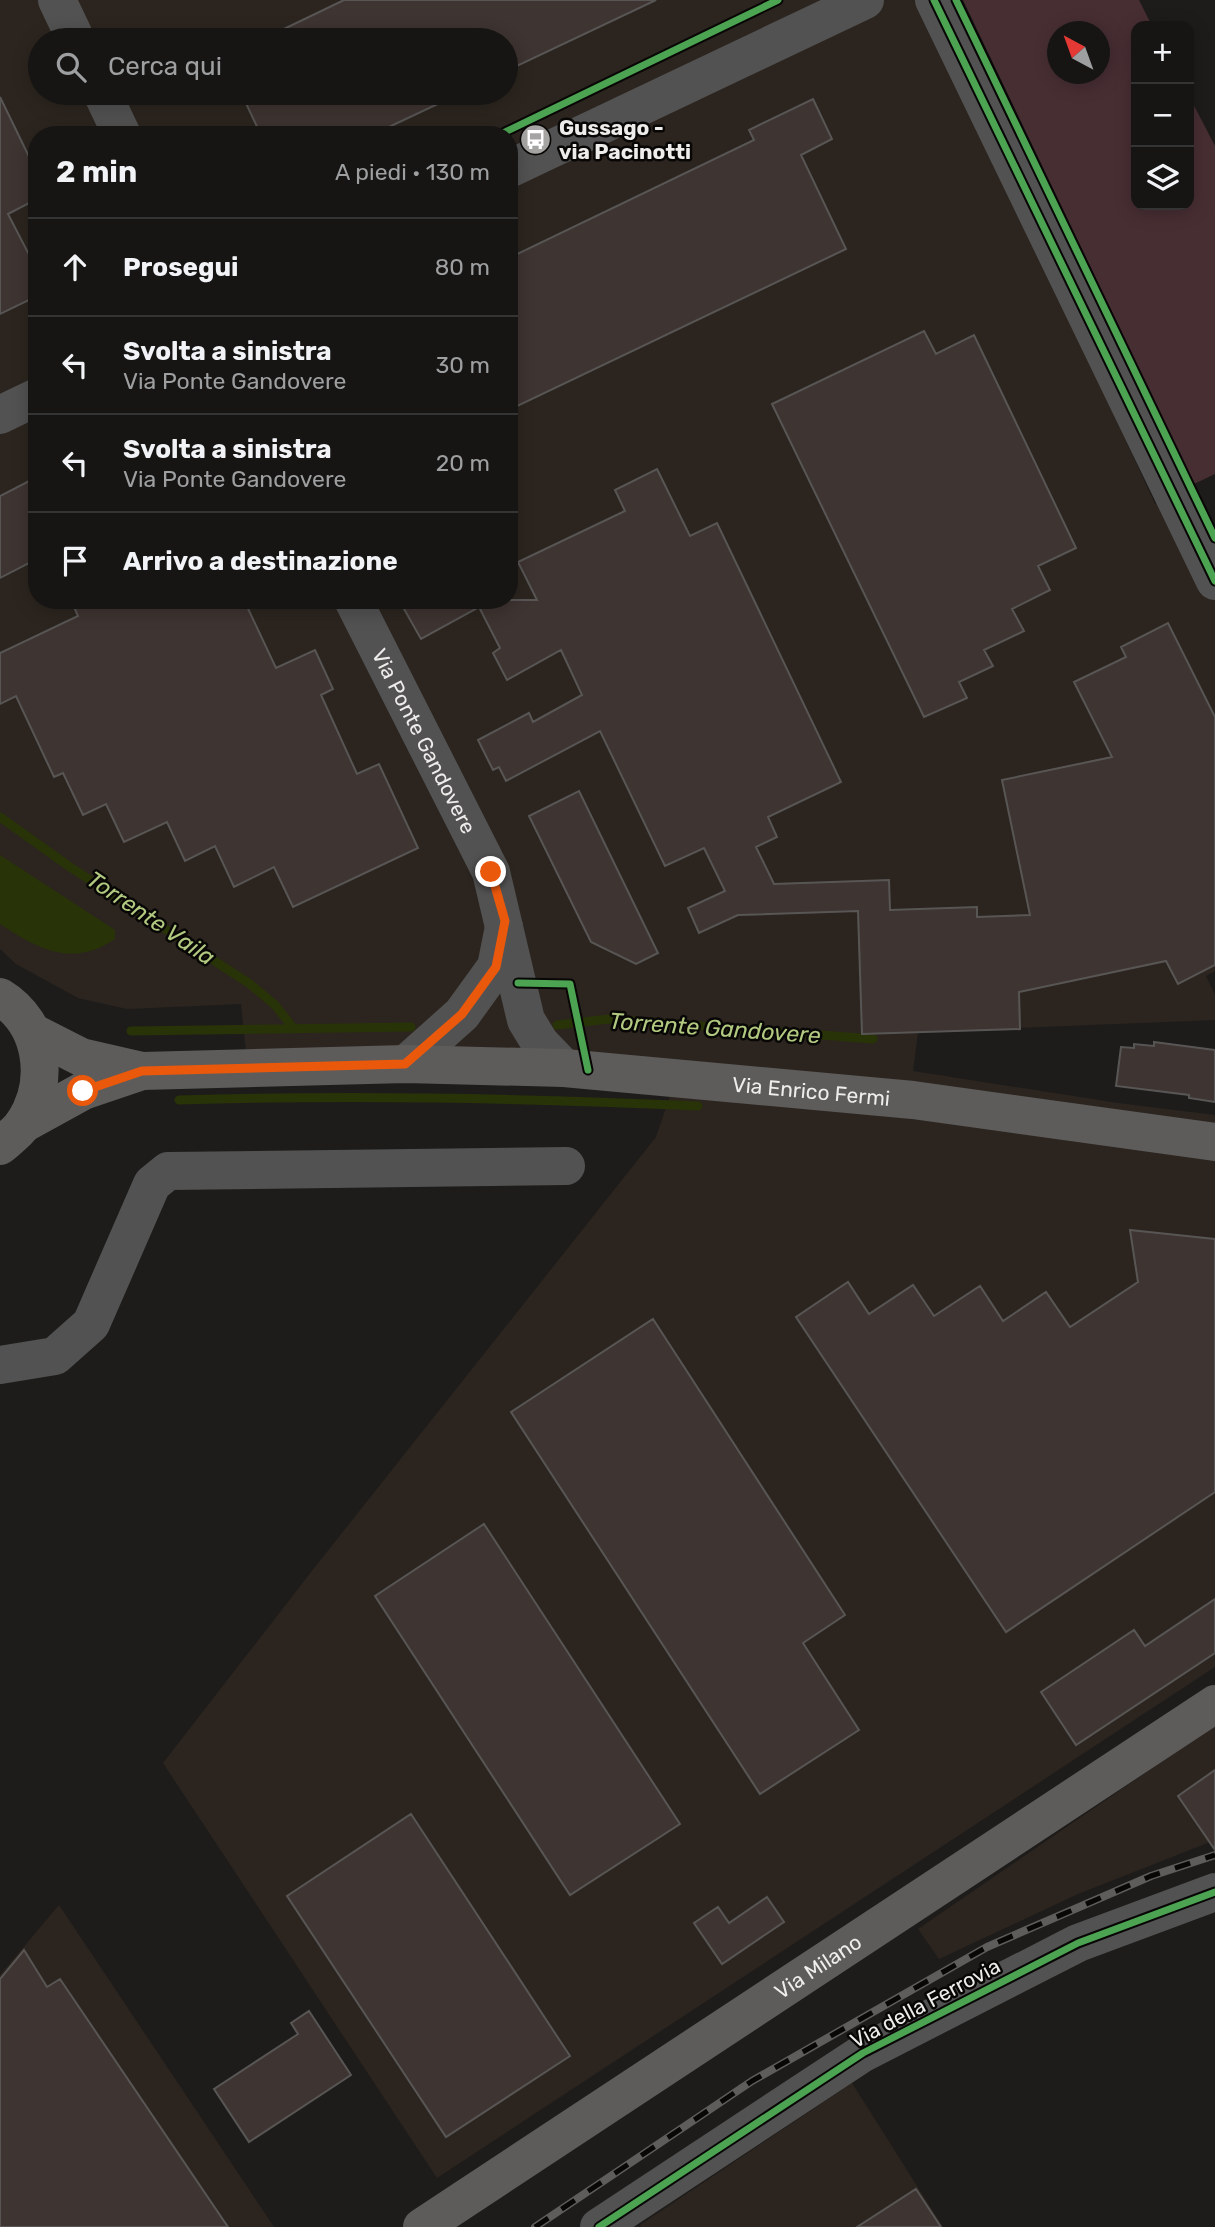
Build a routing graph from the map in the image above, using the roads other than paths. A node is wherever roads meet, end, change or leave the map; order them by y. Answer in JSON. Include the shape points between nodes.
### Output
{"nodes":[{"id":1,"x":57,"y":0,"type":"edge"},
{"id":2,"x":865,"y":0,"type":"edge"},
{"id":3,"x":934,"y":0,"type":"edge"},
{"id":4,"x":70,"y":28,"type":"edge"},
{"id":5,"x":108,"y":105,"type":"edge"},
{"id":6,"x":118,"y":126,"type":"edge"},
{"id":7,"x":518,"y":165,"type":"edge"},
{"id":8,"x":28,"y":401,"type":"edge"},
{"id":9,"x":0,"y":415,"type":"edge"},
{"id":10,"x":1215,"y":580,"type":"edge"},
{"id":11,"x":358,"y":609,"type":"edge"},
{"id":12,"x":505,"y":921,"type":"junction"},
{"id":13,"x":0,"y":996,"type":"edge"},
{"id":14,"x":32,"y":1032,"type":"junction"},
{"id":15,"x":405,"y":1064,"type":"junction"},
{"id":16,"x":564,"y":1068,"type":"junction"},
{"id":17,"x":142,"y":1071,"type":"junction"},
{"id":18,"x":11,"y":1135,"type":"edge"},
{"id":19,"x":1215,"y":1142,"type":"edge"},
{"id":20,"x":0,"y":1161,"type":"edge"},
{"id":21,"x":566,"y":1166,"type":"dead end"},
{"id":22,"x":0,"y":1365,"type":"edge"},
{"id":23,"x":1215,"y":1704,"type":"edge"},
{"id":24,"x":1215,"y":1892,"type":"edge"},
{"id":25,"x":422,"y":2227,"type":"edge"},
{"id":26,"x":599,"y":2227,"type":"edge"}],
"edges":[{"from":1,"to":4,"type":"street"},
{"from":2,"to":7,"type":"street"},
{"from":3,"to":10,"type":"street"},
{"from":5,"to":6,"type":"street"},
{"from":8,"to":9,"type":"street"},
{"from":11,"to":12,"type":"street","name":"Via Ponte Gandovere","via":[[491,872]]},
{"from":12,"to":15,"type":"street","name":"Via Ponte Gandovere","via":[[496,967],[462,1014]]},
{"from":12,"to":16,"type":"street","name":"Via Ponte Gandovere","via":[[526,1020]]},
{"from":13,"to":14,"type":"main road","via":[[12,1004]]},
{"from":14,"to":17,"type":"main road","via":[[81,1057]]},
{"from":14,"to":18,"type":"main road","via":[[41,1063],[37,1095]]},
{"from":15,"to":16,"type":"main road","name":"Via Enrico Fermi"},
{"from":15,"to":17,"type":"main road","name":"Via Enrico Fermi"},
{"from":16,"to":19,"type":"main road","name":"Via Enrico Fermi","via":[[913,1100]]},
{"from":17,"to":18,"type":"main road","via":[[83,1091]]},
{"from":18,"to":20,"type":"street"},
{"from":21,"to":22,"type":"street","via":[[168,1171],[152,1184],[91,1324],[55,1356]]},
{"from":23,"to":25,"type":"main road","name":"Via Milano"},
{"from":24,"to":26,"type":"street","name":"Via della Ferrovia","via":[[1078,1943],[863,2053]]}]}
